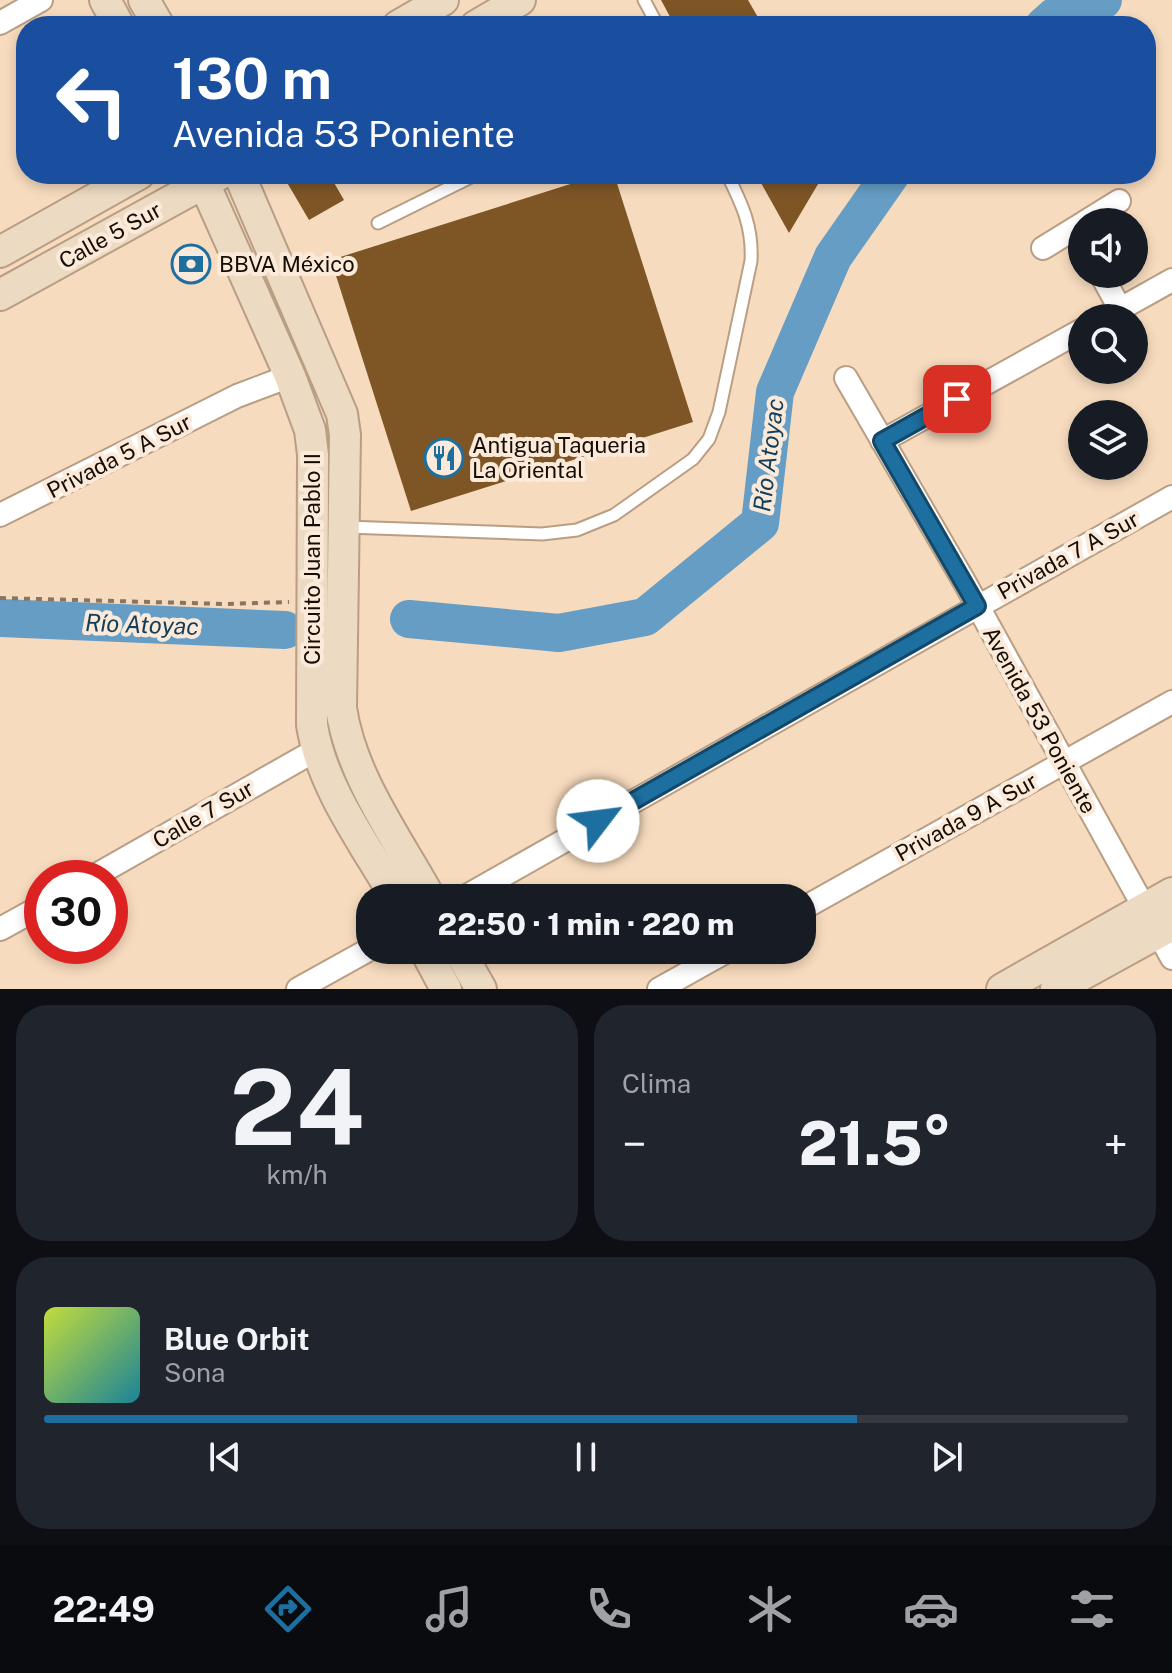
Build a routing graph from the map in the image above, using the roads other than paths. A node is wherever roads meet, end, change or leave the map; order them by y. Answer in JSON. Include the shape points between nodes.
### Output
{"nodes":[{"id":1,"x":41,"y":0,"type":"edge"},
{"id":2,"x":443,"y":0,"type":"edge"},
{"id":3,"x":520,"y":0,"type":"edge"},
{"id":4,"x":415,"y":16,"type":"edge"},
{"id":5,"x":493,"y":16,"type":"edge"},
{"id":6,"x":0,"y":23,"type":"edge"},
{"id":7,"x":121,"y":184,"type":"edge"},
{"id":8,"x":196,"y":184,"type":"edge"},
{"id":9,"x":211,"y":184,"type":"edge"},
{"id":10,"x":243,"y":184,"type":"edge"},
{"id":11,"x":457,"y":184,"type":"edge"},
{"id":12,"x":732,"y":184,"type":"edge"},
{"id":13,"x":1119,"y":201,"type":"dead end"},
{"id":14,"x":1109,"y":208,"type":"edge"},
{"id":15,"x":378,"y":223,"type":"dead end"},
{"id":16,"x":1068,"y":235,"type":"edge"},
{"id":17,"x":1043,"y":248,"type":"dead end"},
{"id":18,"x":0,"y":252,"type":"edge"},
{"id":19,"x":1172,"y":280,"type":"edge"},
{"id":20,"x":0,"y":295,"type":"edge"},
{"id":21,"x":1130,"y":304,"type":"edge"},
{"id":22,"x":1068,"y":338,"type":"edge"},
{"id":23,"x":290,"y":376,"type":"junction"},
{"id":24,"x":846,"y":378,"type":"dead end"},
{"id":25,"x":882,"y":441,"type":"junction"},
{"id":26,"x":1172,"y":497,"type":"edge"},
{"id":27,"x":0,"y":515,"type":"edge"},
{"id":28,"x":342,"y":527,"type":"junction"},
{"id":29,"x":977,"y":606,"type":"junction"},
{"id":30,"x":1172,"y":702,"type":"edge"},
{"id":31,"x":316,"y":750,"type":"junction"},
{"id":32,"x":1064,"y":762,"type":"junction"},
{"id":33,"x":123,"y":860,"type":"edge"},
{"id":34,"x":388,"y":884,"type":"edge"},
{"id":35,"x":422,"y":884,"type":"edge"},
{"id":36,"x":488,"y":884,"type":"edge"},
{"id":37,"x":1172,"y":893,"type":"edge"},
{"id":38,"x":816,"y":901,"type":"edge"},
{"id":39,"x":24,"y":916,"type":"edge"},
{"id":40,"x":0,"y":929,"type":"edge"},
{"id":41,"x":1162,"y":931,"type":"edge"},
{"id":42,"x":356,"y":957,"type":"edge"},
{"id":43,"x":433,"y":964,"type":"edge"},
{"id":44,"x":467,"y":964,"type":"edge"},
{"id":45,"x":704,"y":964,"type":"edge"},
{"id":46,"x":298,"y":989,"type":"edge"},
{"id":47,"x":446,"y":989,"type":"edge"},
{"id":48,"x":481,"y":989,"type":"edge"},
{"id":49,"x":659,"y":989,"type":"edge"},
{"id":50,"x":1002,"y":989,"type":"edge"},
{"id":51,"x":1056,"y":989,"type":"edge"}],
"edges":[{"from":1,"to":6,"type":"street"},
{"from":2,"to":4,"type":"main road"},
{"from":3,"to":5,"type":"main road"},
{"from":7,"to":18,"type":"main road","name":"Calle 5 Sur"},
{"from":8,"to":20,"type":"main road","name":"Calle 5 Sur"},
{"from":9,"to":23,"type":"main road","name":"Circuito Juan Pablo II"},
{"from":10,"to":28,"type":"main road","name":"Circuito Juan Pablo II","via":[[342,414]]},
{"from":11,"to":15,"type":"lane"},
{"from":12,"to":28,"type":"lane","via":[[753,237],[751,261],[719,412],[709,439],[693,459],[614,515],[577,530],[542,534]]},
{"from":13,"to":14,"type":"street"},
{"from":16,"to":17,"type":"street"},
{"from":19,"to":21,"type":"street"},
{"from":22,"to":25,"type":"street"},
{"from":23,"to":27,"type":"street","name":"Privada 5 A Sur","via":[[237,396]]},
{"from":23,"to":31,"type":"main road","name":"Circuito Juan Pablo II","via":[[310,430],[313,455]]},
{"from":24,"to":25,"type":"street","name":"Avenida 53 Poniente"},
{"from":25,"to":29,"type":"street","name":"Avenida 53 Poniente"},
{"from":26,"to":29,"type":"street","name":"Privada 7 A Sur"},
{"from":28,"to":35,"type":"main road","name":"Circuito Juan Pablo II","via":[[345,737]]},
{"from":29,"to":32,"type":"street","name":"Avenida 53 Poniente"},
{"from":29,"to":36,"type":"street","name":"Privada 7 A Sur"},
{"from":30,"to":32,"type":"street","name":"Privada 9 A Sur"},
{"from":31,"to":33,"type":"street","name":"Calle 7 Sur"},
{"from":31,"to":34,"type":"main road","name":"Circuito Juan Pablo II"},
{"from":32,"to":38,"type":"street","name":"Privada 9 A Sur"},
{"from":32,"to":41,"type":"street","name":"Avenida 53 Poniente"},
{"from":37,"to":41,"type":"main road"},
{"from":39,"to":40,"type":"street"},
{"from":41,"to":50,"type":"main road"},
{"from":41,"to":51,"type":"main road"},
{"from":42,"to":46,"type":"street"},
{"from":43,"to":47,"type":"main road"},
{"from":44,"to":48,"type":"main road"},
{"from":45,"to":49,"type":"street"}]}
